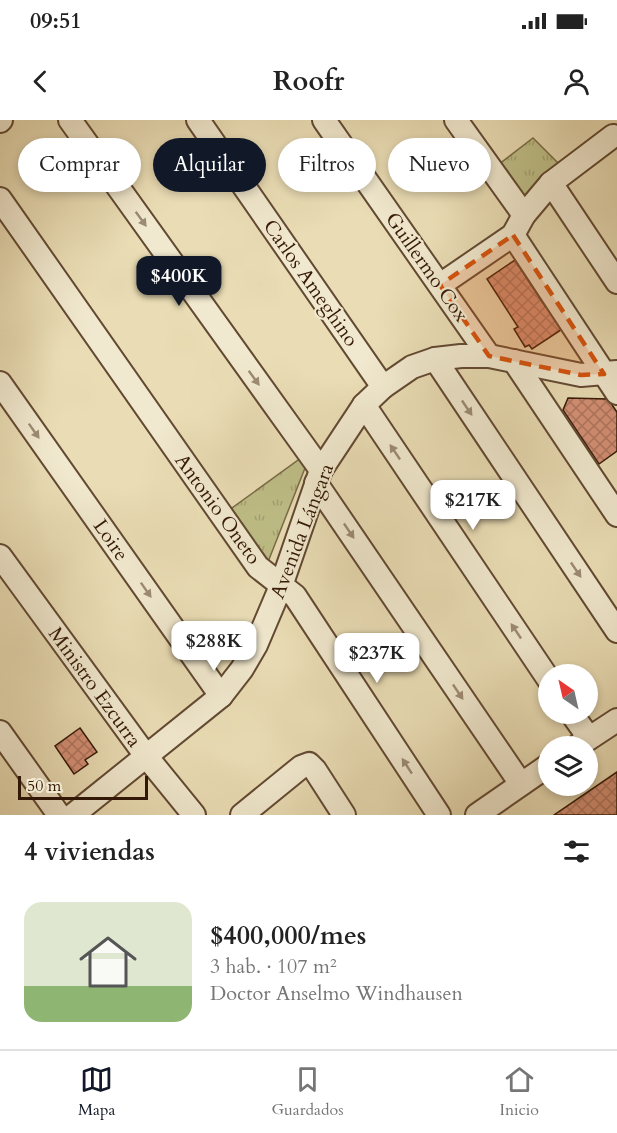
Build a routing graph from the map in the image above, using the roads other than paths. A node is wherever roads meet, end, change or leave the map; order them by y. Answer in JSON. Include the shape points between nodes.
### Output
{"nodes":[{"id":1,"x":70,"y":120,"type":"edge"},
{"id":2,"x":198,"y":120,"type":"edge"},
{"id":3,"x":324,"y":120,"type":"edge"},
{"id":4,"x":456,"y":120,"type":"edge"},
{"id":5,"x":611,"y":132,"type":"edge"},
{"id":6,"x":551,"y":183,"type":"junction"},
{"id":7,"x":0,"y":199,"type":"edge"},
{"id":8,"x":524,"y":215,"type":"junction"},
{"id":9,"x":513,"y":235,"type":"junction"},
{"id":10,"x":617,"y":282,"type":"edge"},
{"id":11,"x":440,"y":285,"type":"junction"},
{"id":12,"x":489,"y":356,"type":"junction"},
{"id":13,"x":435,"y":359,"type":"junction"},
{"id":14,"x":514,"y":361,"type":"junction"},
{"id":15,"x":610,"y":373,"type":"edge"},
{"id":16,"x":0,"y":383,"type":"edge"},
{"id":17,"x":383,"y":387,"type":"junction"},
{"id":18,"x":617,"y":393,"type":"edge"},
{"id":19,"x":364,"y":405,"type":"junction"},
{"id":20,"x":318,"y":477,"type":"junction"},
{"id":21,"x":617,"y":515,"type":"edge"},
{"id":22,"x":0,"y":556,"type":"edge"},
{"id":23,"x":281,"y":586,"type":"junction"},
{"id":24,"x":617,"y":631,"type":"edge"},
{"id":25,"x":538,"y":664,"type":"edge"},
{"id":26,"x":221,"y":696,"type":"junction"},
{"id":27,"x":617,"y":720,"type":"edge"},
{"id":28,"x":0,"y":732,"type":"edge"},
{"id":29,"x":593,"y":736,"type":"edge"},
{"id":30,"x":146,"y":756,"type":"junction"},
{"id":31,"x":538,"y":772,"type":"edge"},
{"id":32,"x":521,"y":784,"type":"junction"},
{"id":33,"x":59,"y":815,"type":"edge"},
{"id":34,"x":73,"y":815,"type":"edge"},
{"id":35,"x":194,"y":815,"type":"edge"},
{"id":36,"x":242,"y":815,"type":"edge"},
{"id":37,"x":344,"y":815,"type":"edge"},
{"id":38,"x":439,"y":815,"type":"edge"},
{"id":39,"x":477,"y":815,"type":"edge"}],
"edges":[{"from":1,"to":20,"type":"street","one_way":true},
{"from":2,"to":17,"type":"street","name":"Carlos Ameghino"},
{"from":3,"to":11,"type":"street","name":"Guillermo Cox"},
{"from":4,"to":8,"type":"street"},
{"from":5,"to":6,"type":"street"},
{"from":6,"to":8,"type":"street"},
{"from":6,"to":10,"type":"street"},
{"from":7,"to":23,"type":"street","name":"Antonio Oneto","via":[[258,567]]},
{"from":8,"to":9,"type":"street"},
{"from":9,"to":11,"type":"street"},
{"from":9,"to":15,"type":"street"},
{"from":11,"to":12,"type":"street","name":"Guillermo Cox"},
{"from":12,"to":13,"type":"street","name":"Avenida Lángara"},
{"from":12,"to":14,"type":"street","name":"Avenida Lángara"},
{"from":13,"to":17,"type":"street","name":"Avenida Lángara","via":[[412,367]]},
{"from":13,"to":24,"type":"street","one_way":true},
{"from":14,"to":15,"type":"street","name":"Avenida Lángara","via":[[581,375]]},
{"from":14,"to":21,"type":"street"},
{"from":15,"to":18,"type":"street"},
{"from":16,"to":26,"type":"street","name":"Loire","one_way":true},
{"from":17,"to":19,"type":"street","name":"Avenida Lángara"},
{"from":19,"to":20,"type":"street","name":"Avenida Lángara"},
{"from":25,"to":19,"type":"street","one_way":true},
{"from":20,"to":23,"type":"street","name":"Avenida Lángara"},
{"from":20,"to":32,"type":"street","one_way":true},
{"from":22,"to":30,"type":"street","name":"Ministro Ezcurra"},
{"from":23,"to":26,"type":"street","name":"Avenida Lángara","via":[[256,645]]},
{"from":38,"to":23,"type":"street","name":"Antonio Oneto","one_way":true,"via":[[295,596]]},
{"from":26,"to":30,"type":"street","name":"Avenida Lángara"},
{"from":27,"to":29,"type":"street"},
{"from":28,"to":33,"type":"street"},
{"from":30,"to":34,"type":"street","name":"Avenida Lángara"},
{"from":30,"to":35,"type":"street","name":"Ministro Ezcurra"},
{"from":31,"to":32,"type":"street"},
{"from":32,"to":39,"type":"street"},
{"from":36,"to":37,"type":"street","via":[[309,764]]}]}
